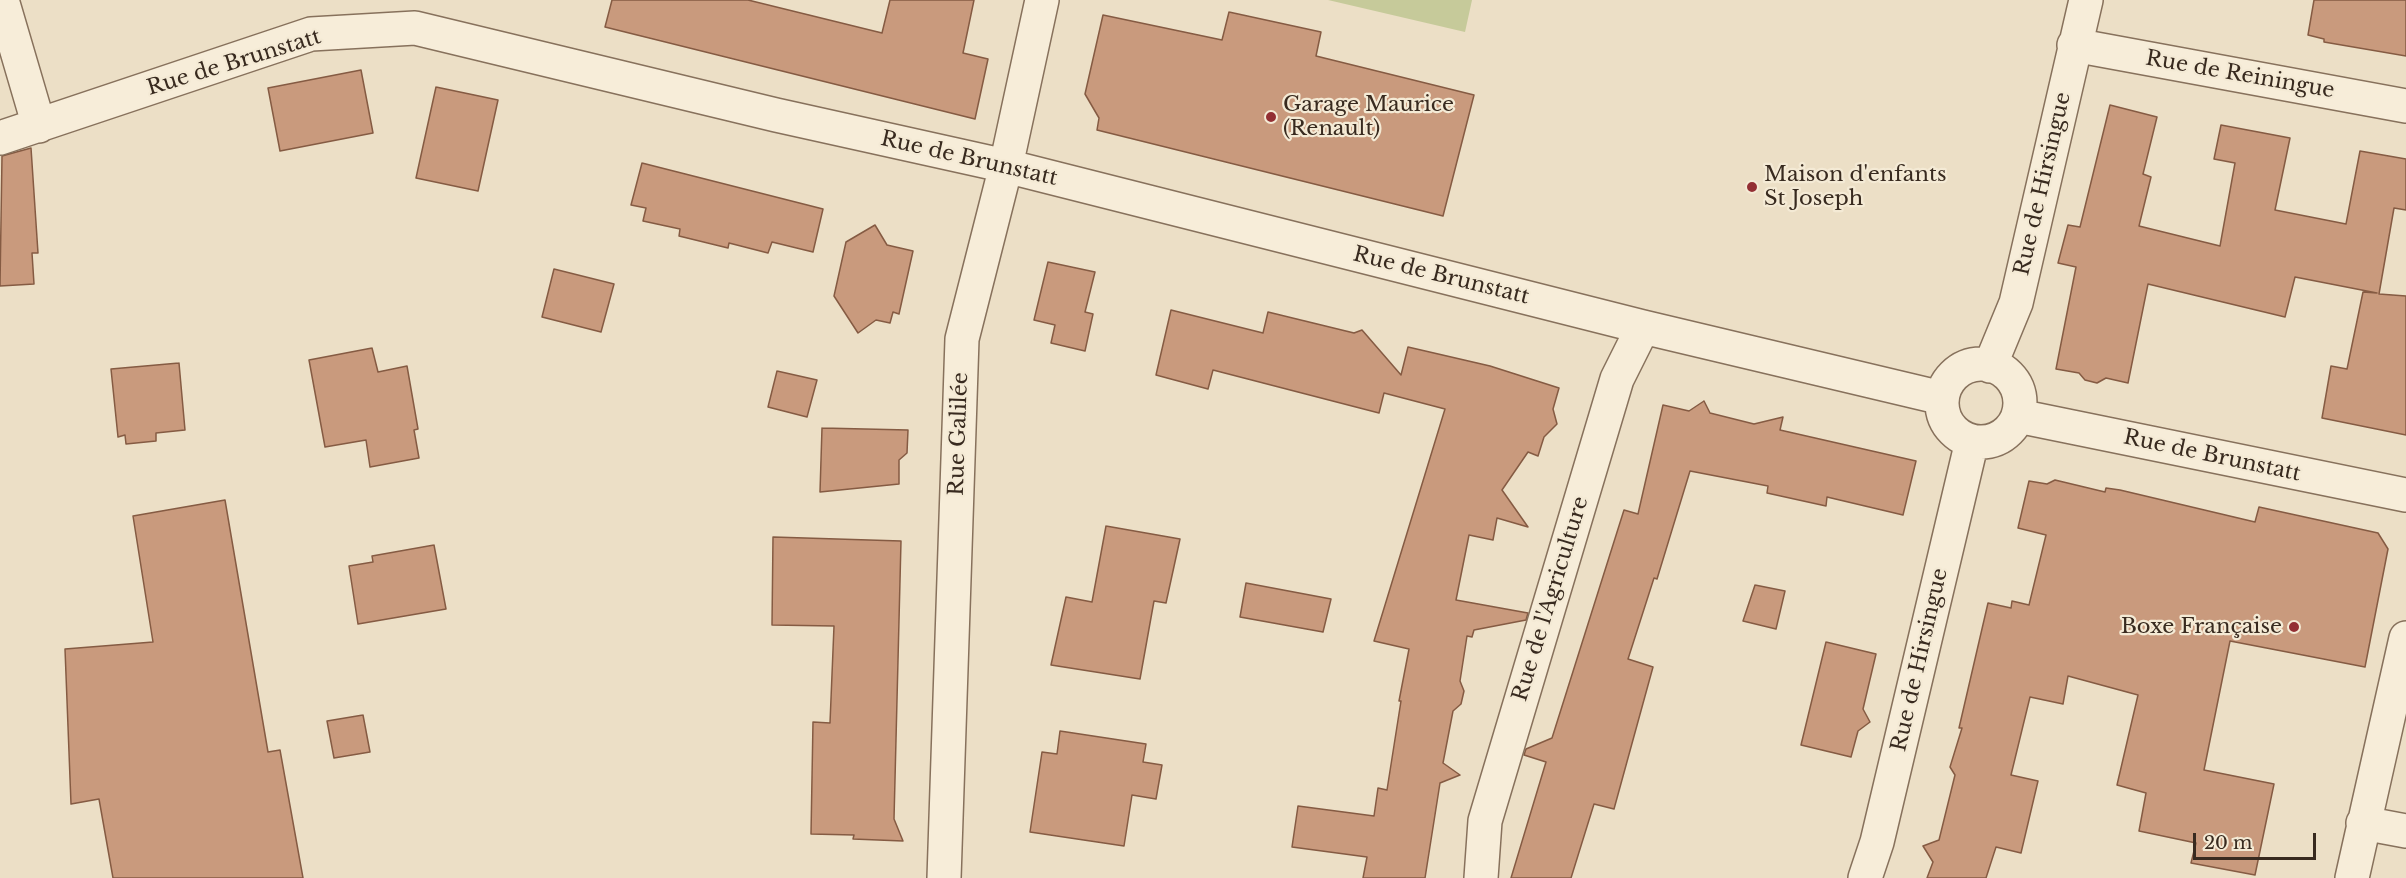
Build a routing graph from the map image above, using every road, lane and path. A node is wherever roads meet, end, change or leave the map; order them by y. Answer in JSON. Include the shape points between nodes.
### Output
{"nodes":[{"id":1,"x":2,"y":0,"type":"edge"},
{"id":2,"x":1042,"y":0,"type":"edge"},
{"id":3,"x":2085,"y":0,"type":"edge"},
{"id":4,"x":2074,"y":45,"type":"junction"},
{"id":5,"x":2406,"y":106,"type":"edge"},
{"id":6,"x":39,"y":126,"type":"junction"},
{"id":7,"x":0,"y":138,"type":"edge"},
{"id":8,"x":1006,"y":166,"type":"junction"},
{"id":9,"x":1643,"y":327,"type":"junction"},
{"id":10,"x":1990,"y":366,"type":"junction"},
{"id":11,"x":1942,"y":398,"type":"junction"},
{"id":12,"x":2018,"y":416,"type":"junction"},
{"id":13,"x":1972,"y":441,"type":"junction"},
{"id":14,"x":2406,"y":495,"type":"edge"},
{"id":15,"x":2406,"y":638,"type":"edge"},
{"id":16,"x":2363,"y":823,"type":"junction"},
{"id":17,"x":2406,"y":831,"type":"edge"},
{"id":18,"x":944,"y":878,"type":"edge"},
{"id":19,"x":1481,"y":878,"type":"edge"},
{"id":20,"x":1865,"y":878,"type":"edge"},
{"id":21,"x":2352,"y":878,"type":"edge"}],
"edges":[{"from":1,"to":6,"type":"street"},
{"from":2,"to":8,"type":"street","name":"Rue Galilée"},
{"from":3,"to":4,"type":"street","name":"Rue de Hirsingue"},
{"from":4,"to":5,"type":"street","name":"Rue de Reiningue"},
{"from":4,"to":10,"type":"street","name":"Rue de Hirsingue","via":[[2016,303]]},
{"from":6,"to":7,"type":"street","name":"Rue de Brunstatt"},
{"from":6,"to":8,"type":"street","name":"Rue de Brunstatt","via":[[311,34],[416,28]]},
{"from":8,"to":9,"type":"street","name":"Rue de Brunstatt"},
{"from":8,"to":18,"type":"street","name":"Rue Galilée","via":[[962,339]]},
{"from":9,"to":11,"type":"street","name":"Rue de Brunstatt"},
{"from":9,"to":19,"type":"street","name":"Rue de l'Agriculture","via":[[1617,379],[1485,821]]},
{"from":10,"to":11,"type":"street","via":[[1977,364],[1954,375]]},
{"from":10,"to":12,"type":"street","via":[[2002,370],[2018,391]]},
{"from":11,"to":13,"type":"street","via":[[1952,430]]},
{"from":12,"to":13,"type":"street","via":[[2005,434],[1984,442]]},
{"from":12,"to":14,"type":"street","name":"Rue de Brunstatt"},
{"from":13,"to":20,"type":"street","name":"Rue de Hirsingue","via":[[1877,842]]},
{"from":15,"to":16,"type":"street"},
{"from":16,"to":17,"type":"street"},
{"from":16,"to":21,"type":"street"}]}
